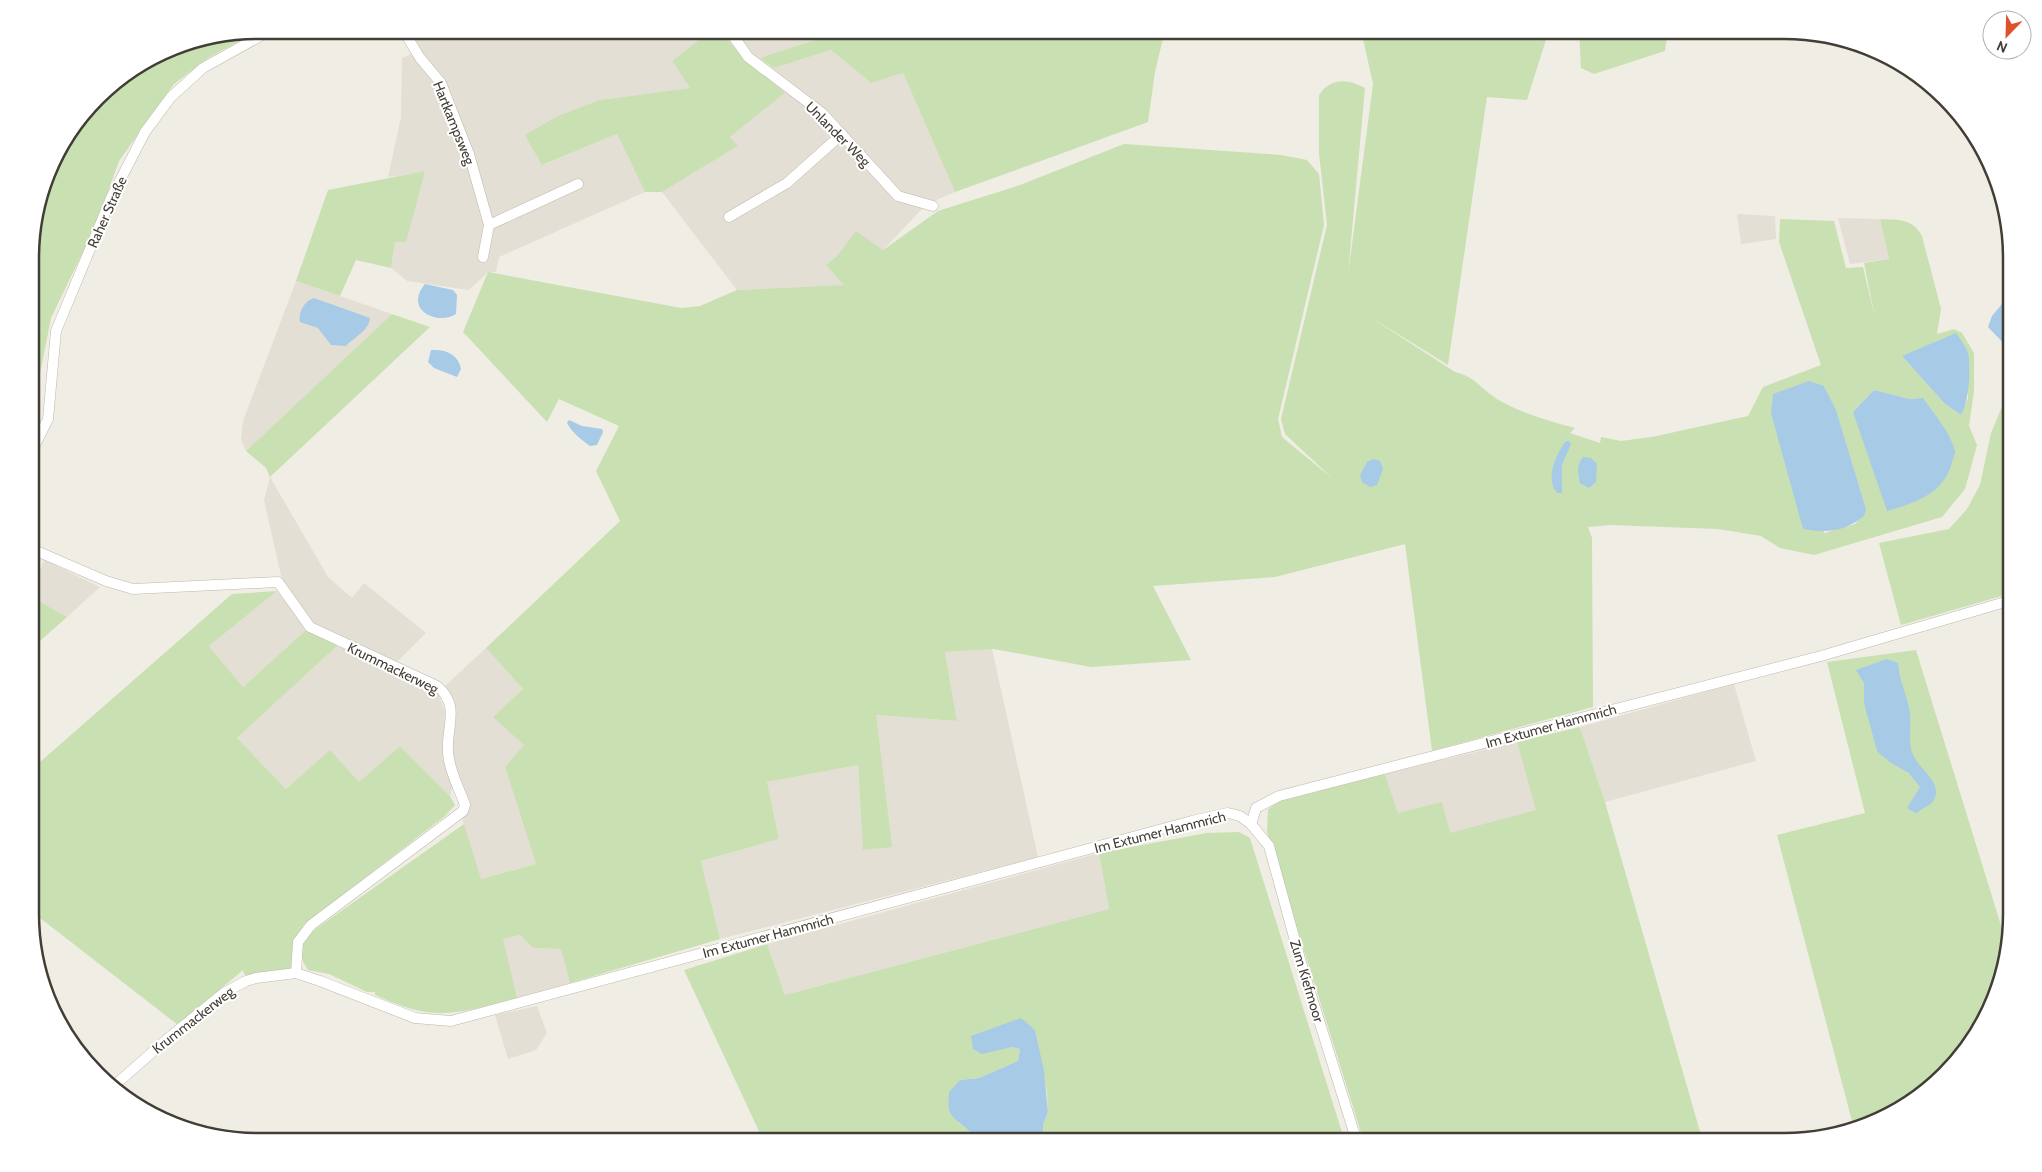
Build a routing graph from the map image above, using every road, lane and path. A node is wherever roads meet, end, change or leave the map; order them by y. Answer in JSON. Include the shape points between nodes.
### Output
{"nodes":[{"id":1,"x":255,"y":39,"type":"edge"},
{"id":2,"x":408,"y":39,"type":"edge"},
{"id":3,"x":735,"y":39,"type":"edge"},
{"id":4,"x":842,"y":134,"type":"junction"},
{"id":5,"x":578,"y":184,"type":"dead end"},
{"id":6,"x":933,"y":206,"type":"dead end"},
{"id":7,"x":729,"y":217,"type":"dead end"},
{"id":8,"x":489,"y":225,"type":"junction"},
{"id":9,"x":483,"y":257,"type":"dead end"},
{"id":10,"x":39,"y":436,"type":"edge"},
{"id":11,"x":39,"y":552,"type":"edge"},
{"id":12,"x":2003,"y":603,"type":"edge"},
{"id":13,"x":1251,"y":824,"type":"junction"},
{"id":14,"x":296,"y":973,"type":"junction"},
{"id":15,"x":118,"y":1083,"type":"edge"},
{"id":16,"x":1354,"y":1133,"type":"edge"}],
"edges":[{"from":1,"to":10,"type":"street","name":"Raher Straße","via":[[203,68],[171,97],[145,132],[112,196],[56,331],[48,419]]},
{"from":2,"to":8,"type":"street","name":"Hartkampsweg","via":[[441,83],[469,154]]},
{"from":3,"to":4,"type":"street","name":"Unlander Weg","via":[[748,57],[822,113]]},
{"from":4,"to":6,"type":"street","name":"Unlander Weg","via":[[898,196]]},
{"from":4,"to":7,"type":"street","via":[[787,183]]},
{"from":5,"to":8,"type":"street"},
{"from":8,"to":9,"type":"street","name":"Hartkampsweg"},
{"from":11,"to":14,"type":"street","name":"Krummackerweg","via":[[133,589],[278,582],[310,627],[437,686],[447,694],[451,708],[448,751],[465,805],[463,811],[311,925],[298,942]]},
{"from":12,"to":13,"type":"street","name":"Im Extumer Hammrich","via":[[1821,656],[1279,796],[1256,808]]},
{"from":13,"to":14,"type":"street","name":"Im Extumer Hammrich","via":[[1240,816],[1228,814],[1192,821],[451,1022],[415,1018]]},
{"from":13,"to":16,"type":"street","name":"Zum Kiefmoor","via":[[1269,846],[1302,966]]},
{"from":14,"to":15,"type":"street","name":"Krummackerweg","via":[[246,981],[224,993]]}]}
